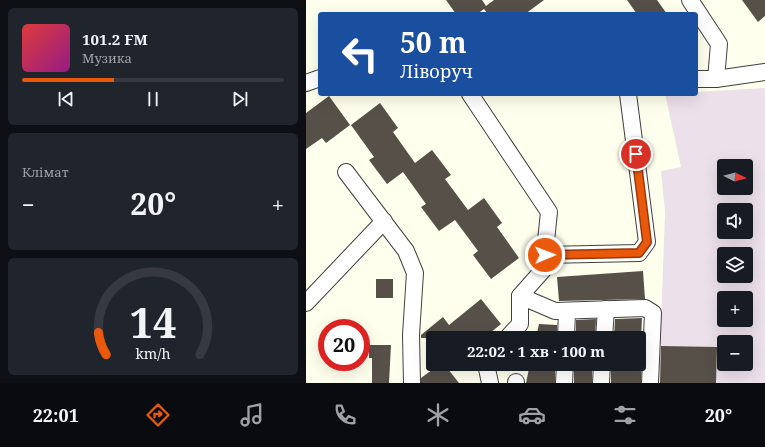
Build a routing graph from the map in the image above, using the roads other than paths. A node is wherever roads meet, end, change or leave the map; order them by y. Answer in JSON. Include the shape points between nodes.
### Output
{"nodes":[{"id":1,"x":690,"y":0,"type":"edge"},
{"id":2,"x":698,"y":12,"type":"edge"},
{"id":3,"x":698,"y":12,"type":"edge"},
{"id":4,"x":765,"y":72,"type":"edge"},
{"id":5,"x":318,"y":79,"type":"edge"},
{"id":6,"x":698,"y":79,"type":"edge"},
{"id":7,"x":716,"y":79,"type":"junction"},
{"id":8,"x":306,"y":83,"type":"edge"},
{"id":9,"x":471,"y":96,"type":"edge"},
{"id":10,"x":628,"y":96,"type":"edge"},
{"id":11,"x":346,"y":172,"type":"dead end"},
{"id":12,"x":384,"y":221,"type":"junction"},
{"id":13,"x":545,"y":255,"type":"junction"},
{"id":14,"x":520,"y":296,"type":"junction"},
{"id":15,"x":306,"y":303,"type":"edge"},
{"id":16,"x":606,"y":309,"type":"junction"},
{"id":17,"x":567,"y":311,"type":"junction"},
{"id":18,"x":514,"y":331,"type":"edge"},
{"id":19,"x":566,"y":331,"type":"edge"},
{"id":20,"x":604,"y":331,"type":"edge"},
{"id":21,"x":487,"y":371,"type":"edge"},
{"id":22,"x":565,"y":371,"type":"edge"},
{"id":23,"x":602,"y":371,"type":"edge"},
{"id":24,"x":412,"y":383,"type":"edge"},
{"id":25,"x":490,"y":383,"type":"edge"},
{"id":26,"x":564,"y":383,"type":"edge"},
{"id":27,"x":601,"y":383,"type":"edge"},
{"id":28,"x":650,"y":383,"type":"edge"}],
"edges":[{"from":1,"to":3,"type":"lane"},
{"from":2,"to":7,"type":"lane","via":[[719,44]]},
{"from":4,"to":7,"type":"lane"},
{"from":5,"to":8,"type":"lane"},
{"from":6,"to":7,"type":"lane"},
{"from":9,"to":13,"type":"lane","via":[[549,212]]},
{"from":10,"to":13,"type":"lane","via":[[647,242],[639,253]]},
{"from":11,"to":12,"type":"lane"},
{"from":12,"to":15,"type":"lane"},
{"from":12,"to":24,"type":"lane","via":[[406,251],[415,273],[411,335]]},
{"from":13,"to":14,"type":"lane","via":[[544,270]]},
{"from":14,"to":17,"type":"lane","via":[[555,311]]},
{"from":14,"to":18,"type":"lane","via":[[520,324]]},
{"from":16,"to":17,"type":"lane"},
{"from":16,"to":20,"type":"lane"},
{"from":16,"to":28,"type":"lane","via":[[645,308],[653,313]]},
{"from":17,"to":19,"type":"lane"},
{"from":21,"to":25,"type":"lane"},
{"from":22,"to":26,"type":"lane"},
{"from":23,"to":27,"type":"lane"}]}
